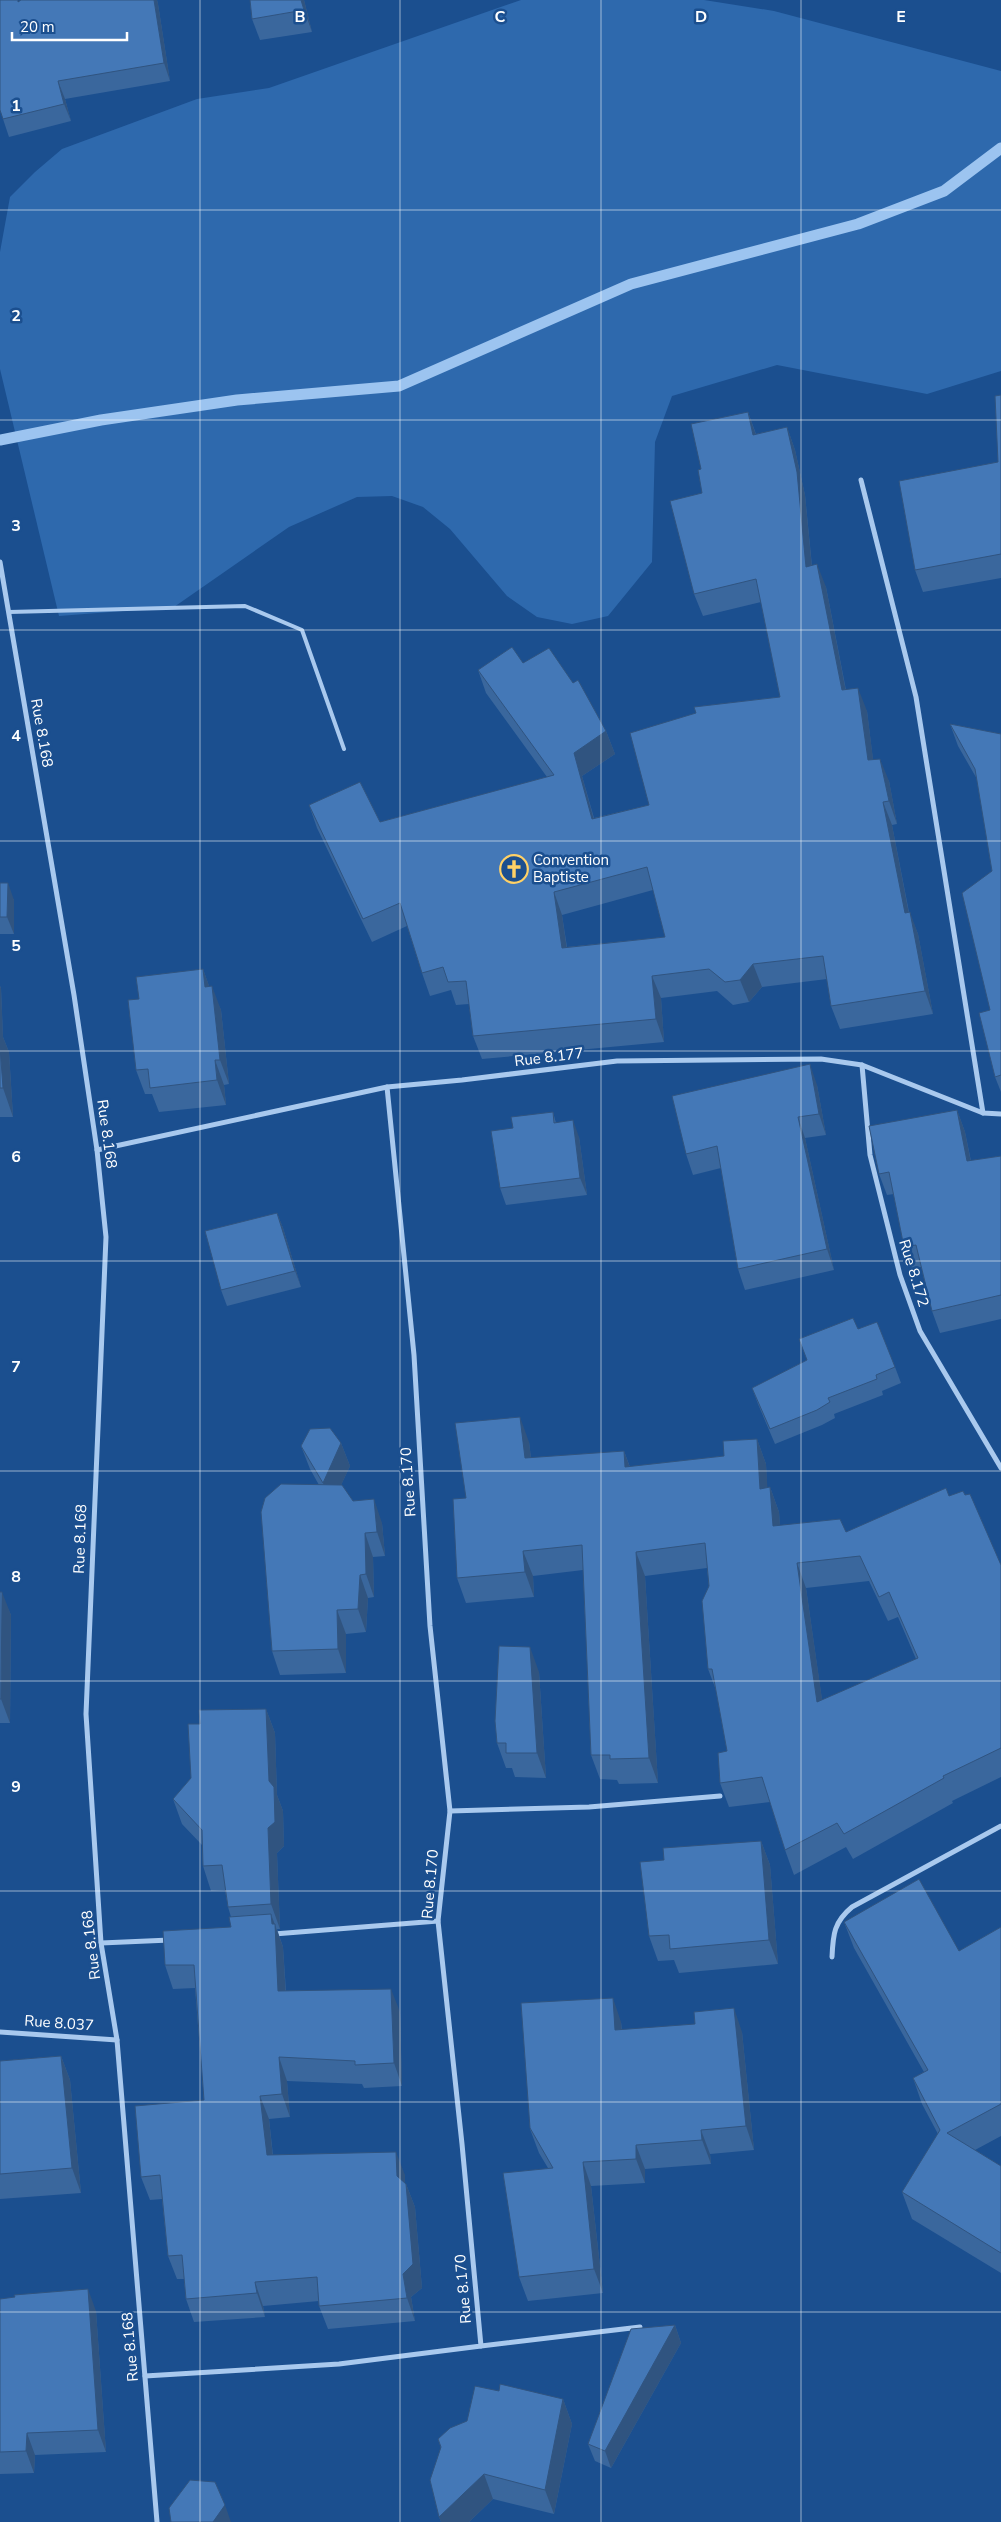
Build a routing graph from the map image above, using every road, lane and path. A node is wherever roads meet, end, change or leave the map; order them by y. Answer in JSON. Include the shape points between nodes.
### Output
{"nodes":[{"id":1,"x":861,"y":480,"type":"dead end"},
{"id":2,"x":0,"y":562,"type":"edge"},
{"id":3,"x":9,"y":612,"type":"junction"},
{"id":4,"x":344,"y":749,"type":"dead end"},
{"id":5,"x":862,"y":1065,"type":"junction"},
{"id":6,"x":387,"y":1087,"type":"junction"},
{"id":7,"x":983,"y":1114,"type":"junction"},
{"id":8,"x":1001,"y":1114,"type":"edge"},
{"id":9,"x":98,"y":1150,"type":"junction"},
{"id":10,"x":1001,"y":1468,"type":"edge"},
{"id":11,"x":720,"y":1796,"type":"edge"},
{"id":12,"x":450,"y":1811,"type":"junction"},
{"id":13,"x":1001,"y":1826,"type":"edge"},
{"id":14,"x":438,"y":1921,"type":"junction"},
{"id":15,"x":264,"y":1934,"type":"edge"},
{"id":16,"x":177,"y":1940,"type":"edge"},
{"id":17,"x":101,"y":1943,"type":"junction"},
{"id":18,"x":832,"y":1957,"type":"dead end"},
{"id":19,"x":0,"y":2032,"type":"edge"},
{"id":20,"x":117,"y":2040,"type":"junction"},
{"id":21,"x":640,"y":2327,"type":"edge"},
{"id":22,"x":481,"y":2346,"type":"junction"},
{"id":23,"x":145,"y":2376,"type":"junction"},
{"id":24,"x":157,"y":2522,"type":"edge"}],
"edges":[{"from":1,"to":7,"type":"street","via":[[916,697]]},
{"from":2,"to":3,"type":"street","name":"Rue 8.168"},
{"from":3,"to":4,"type":"lane","via":[[245,606],[302,630]]},
{"from":3,"to":9,"type":"street","name":"Rue 8.168"},
{"from":5,"to":6,"type":"street","name":"Rue 8.177","via":[[821,1059],[617,1061]]},
{"from":5,"to":7,"type":"street","name":"Rue 8.177"},
{"from":5,"to":10,"type":"street","name":"Rue 8.172","via":[[870,1155],[900,1275],[920,1331]]},
{"from":6,"to":9,"type":"street","name":"Rue 8.177"},
{"from":6,"to":12,"type":"street","name":"Rue 8.170","via":[[414,1355],[430,1626]]},
{"from":7,"to":8,"type":"street","name":"Rue 8.177"},
{"from":9,"to":17,"type":"street","name":"Rue 8.168","via":[[106,1237],[86,1714]]},
{"from":11,"to":12,"type":"street","via":[[589,1807]]},
{"from":12,"to":14,"type":"street","name":"Rue 8.170"},
{"from":13,"to":18,"type":"street","via":[[852,1907],[840,1917],[833,1935]]},
{"from":14,"to":15,"type":"street"},
{"from":14,"to":22,"type":"street","name":"Rue 8.170"},
{"from":16,"to":17,"type":"street"},
{"from":17,"to":20,"type":"street","name":"Rue 8.168"},
{"from":19,"to":20,"type":"street","name":"Rue 8.037"},
{"from":20,"to":23,"type":"street","name":"Rue 8.168"},
{"from":21,"to":22,"type":"street"},
{"from":22,"to":23,"type":"street","via":[[339,2364]]},
{"from":23,"to":24,"type":"street","name":"Rue 8.168"}]}
